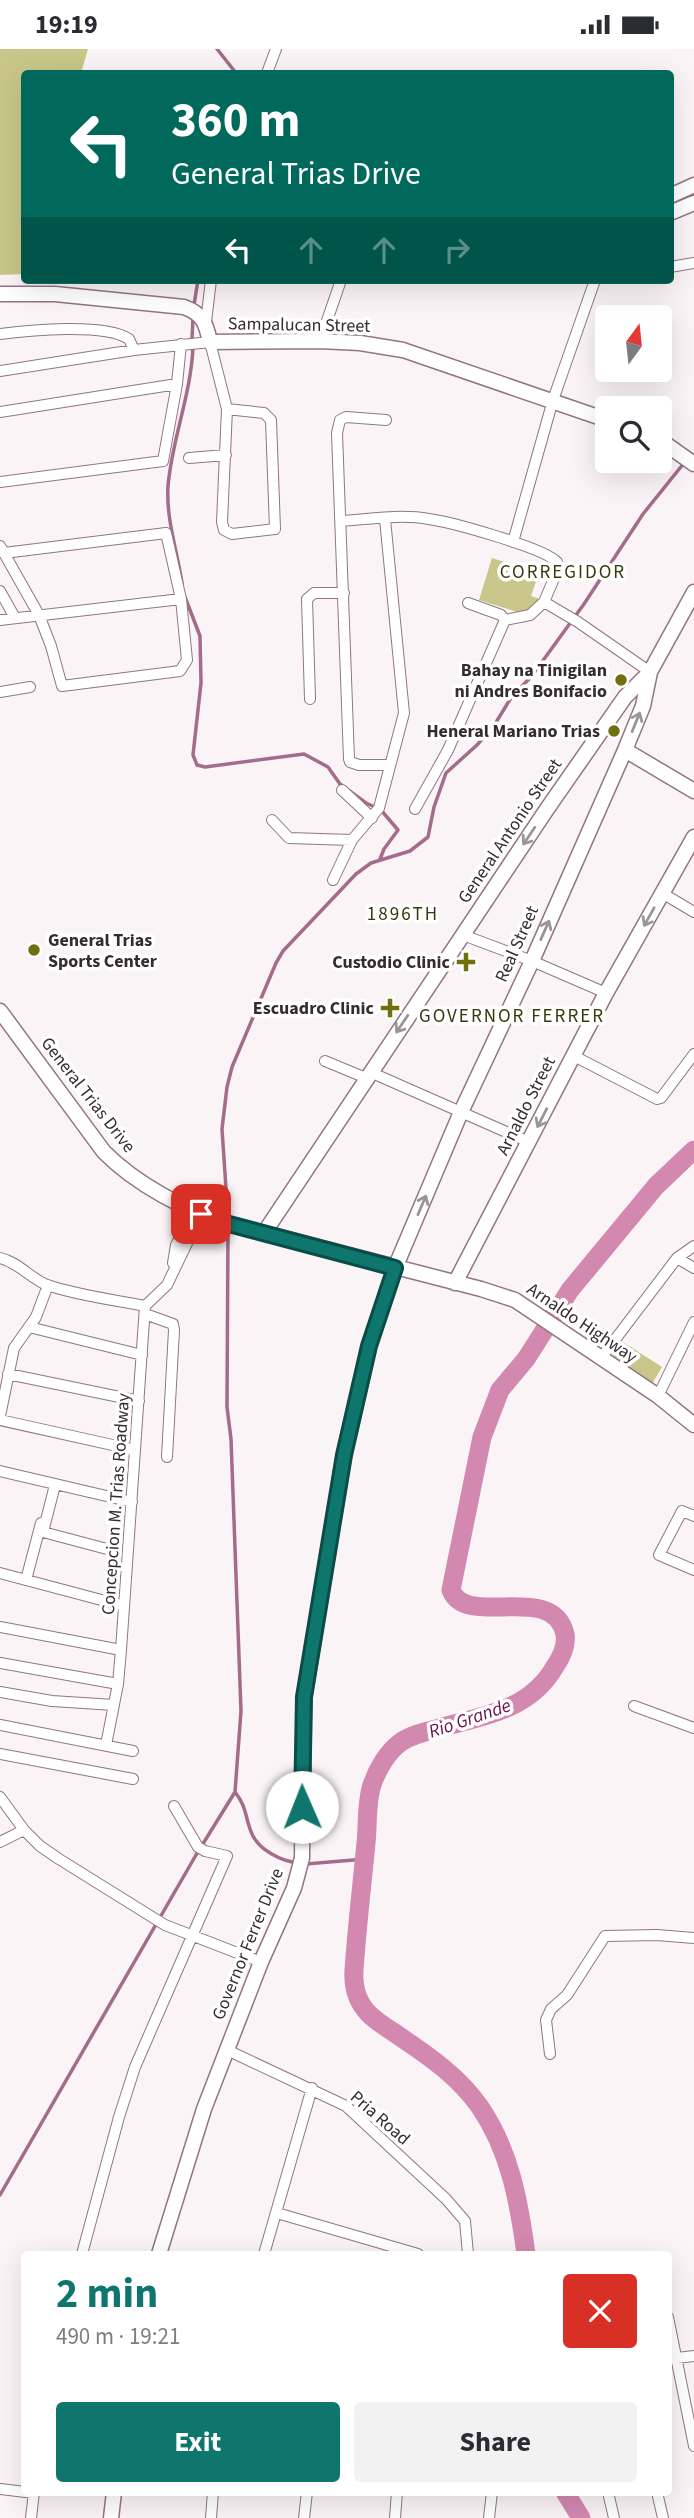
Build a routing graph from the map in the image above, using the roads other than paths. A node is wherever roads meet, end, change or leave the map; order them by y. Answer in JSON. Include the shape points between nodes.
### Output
{"nodes":[{"id":1,"x":276,"y":49,"type":"edge"},
{"id":2,"x":268,"y":70,"type":"edge"},
{"id":3,"x":694,"y":185,"type":"edge"},
{"id":4,"x":674,"y":194,"type":"edge"},
{"id":5,"x":694,"y":202,"type":"edge"},
{"id":6,"x":674,"y":211,"type":"edge"},
{"id":7,"x":694,"y":263,"type":"edge"},
{"id":8,"x":674,"y":266,"type":"edge"},
{"id":9,"x":211,"y":284,"type":"edge"},
{"id":10,"x":340,"y":284,"type":"edge"},
{"id":11,"x":594,"y":284,"type":"edge"},
{"id":12,"x":0,"y":294,"type":"edge"},
{"id":13,"x":206,"y":322,"type":"junction"},
{"id":14,"x":0,"y":334,"type":"edge"},
{"id":15,"x":320,"y":341,"type":"junction"},
{"id":16,"x":210,"y":342,"type":"junction"},
{"id":17,"x":181,"y":344,"type":"junction"},
{"id":18,"x":134,"y":350,"type":"junction"},
{"id":19,"x":0,"y":371,"type":"edge"},
{"id":20,"x":177,"y":384,"type":"junction"},
{"id":21,"x":553,"y":400,"type":"junction"},
{"id":22,"x":227,"y":409,"type":"junction"},
{"id":23,"x":0,"y":412,"type":"edge"},
{"id":24,"x":595,"y":416,"type":"edge"},
{"id":25,"x":386,"y":420,"type":"dead end"},
{"id":26,"x":672,"y":449,"type":"edge"},
{"id":27,"x":226,"y":455,"type":"junction"},
{"id":28,"x":189,"y":458,"type":"dead end"},
{"id":29,"x":687,"y":460,"type":"edge"},
{"id":30,"x":0,"y":482,"type":"edge"},
{"id":31,"x":385,"y":519,"type":"junction"},
{"id":32,"x":342,"y":521,"type":"junction"},
{"id":33,"x":513,"y":542,"type":"junction"},
{"id":34,"x":2,"y":550,"type":"edge"},
{"id":35,"x":0,"y":591,"type":"edge"},
{"id":36,"x":344,"y":593,"type":"junction"},
{"id":37,"x":694,"y":593,"type":"edge"},
{"id":38,"x":181,"y":599,"type":"junction"},
{"id":39,"x":544,"y":602,"type":"junction"},
{"id":40,"x":468,"y":603,"type":"dead end"},
{"id":41,"x":39,"y":615,"type":"junction"},
{"id":42,"x":15,"y":618,"type":"junction"},
{"id":43,"x":0,"y":620,"type":"edge"},
{"id":44,"x":505,"y":620,"type":"junction"},
{"id":45,"x":650,"y":672,"type":"junction"},
{"id":46,"x":30,"y":687,"type":"dead end"},
{"id":47,"x":0,"y":692,"type":"edge"},
{"id":48,"x":310,"y":699,"type":"dead end"},
{"id":49,"x":625,"y":750,"type":"junction"},
{"id":50,"x":390,"y":765,"type":"junction"},
{"id":51,"x":342,"y":790,"type":"dead end"},
{"id":52,"x":694,"y":791,"type":"edge"},
{"id":53,"x":415,"y":809,"type":"dead end"},
{"id":54,"x":372,"y":818,"type":"junction"},
{"id":55,"x":272,"y":820,"type":"dead end"},
{"id":56,"x":694,"y":837,"type":"edge"},
{"id":57,"x":352,"y":840,"type":"junction"},
{"id":58,"x":333,"y":880,"type":"dead end"},
{"id":59,"x":662,"y":893,"type":"junction"},
{"id":60,"x":694,"y":912,"type":"edge"},
{"id":61,"x":463,"y":935,"type":"junction"},
{"id":62,"x":532,"y":961,"type":"junction"},
{"id":63,"x":606,"y":993,"type":"junction"},
{"id":64,"x":0,"y":1011,"type":"edge"},
{"id":65,"x":694,"y":1054,"type":"edge"},
{"id":66,"x":574,"y":1056,"type":"junction"},
{"id":67,"x":325,"y":1061,"type":"dead end"},
{"id":68,"x":368,"y":1075,"type":"junction"},
{"id":69,"x":461,"y":1112,"type":"junction"},
{"id":70,"x":529,"y":1142,"type":"junction"},
{"id":71,"x":198,"y":1213,"type":"junction"},
{"id":72,"x":264,"y":1233,"type":"junction"},
{"id":73,"x":694,"y":1246,"type":"edge"},
{"id":74,"x":0,"y":1258,"type":"edge"},
{"id":75,"x":677,"y":1258,"type":"junction"},
{"id":76,"x":395,"y":1268,"type":"junction"},
{"id":77,"x":694,"y":1268,"type":"edge"},
{"id":78,"x":455,"y":1283,"type":"junction"},
{"id":79,"x":48,"y":1285,"type":"junction"},
{"id":80,"x":145,"y":1310,"type":"junction"},
{"id":81,"x":694,"y":1322,"type":"edge"},
{"id":82,"x":29,"y":1327,"type":"junction"},
{"id":83,"x":142,"y":1355,"type":"junction"},
{"id":84,"x":601,"y":1358,"type":"junction"},
{"id":85,"x":8,"y":1374,"type":"junction"},
{"id":86,"x":658,"y":1396,"type":"junction"},
{"id":87,"x":139,"y":1401,"type":"junction"},
{"id":88,"x":0,"y":1418,"type":"edge"},
{"id":89,"x":694,"y":1425,"type":"edge"},
{"id":90,"x":135,"y":1450,"type":"junction"},
{"id":91,"x":167,"y":1457,"type":"dead end"},
{"id":92,"x":0,"y":1471,"type":"edge"},
{"id":93,"x":53,"y":1485,"type":"junction"},
{"id":94,"x":132,"y":1502,"type":"junction"},
{"id":95,"x":694,"y":1516,"type":"edge"},
{"id":96,"x":107,"y":1549,"type":"dead end"},
{"id":97,"x":694,"y":1570,"type":"edge"},
{"id":98,"x":0,"y":1573,"type":"edge"},
{"id":99,"x":26,"y":1580,"type":"junction"},
{"id":100,"x":124,"y":1605,"type":"junction"},
{"id":101,"x":0,"y":1627,"type":"edge"},
{"id":102,"x":121,"y":1650,"type":"junction"},
{"id":103,"x":0,"y":1663,"type":"edge"},
{"id":104,"x":118,"y":1684,"type":"junction"},
{"id":105,"x":0,"y":1692,"type":"edge"},
{"id":106,"x":114,"y":1705,"type":"junction"},
{"id":107,"x":634,"y":1706,"type":"dead end"},
{"id":108,"x":0,"y":1725,"type":"edge"},
{"id":109,"x":694,"y":1727,"type":"edge"},
{"id":110,"x":106,"y":1745,"type":"junction"},
{"id":111,"x":133,"y":1751,"type":"dead end"},
{"id":112,"x":0,"y":1754,"type":"edge"},
{"id":113,"x":133,"y":1779,"type":"dead end"},
{"id":114,"x":0,"y":1797,"type":"edge"},
{"id":115,"x":174,"y":1806,"type":"dead end"},
{"id":116,"x":24,"y":1830,"type":"junction"},
{"id":117,"x":0,"y":1842,"type":"edge"},
{"id":118,"x":190,"y":1936,"type":"junction"},
{"id":119,"x":694,"y":1938,"type":"edge"},
{"id":120,"x":261,"y":1962,"type":"junction"},
{"id":121,"x":227,"y":2050,"type":"junction"},
{"id":122,"x":550,"y":2055,"type":"dead end"},
{"id":123,"x":312,"y":2088,"type":"junction"},
{"id":124,"x":276,"y":2213,"type":"junction"},
{"id":125,"x":83,"y":2251,"type":"edge"},
{"id":126,"x":160,"y":2251,"type":"edge"},
{"id":127,"x":265,"y":2251,"type":"edge"},
{"id":128,"x":408,"y":2251,"type":"edge"},
{"id":129,"x":468,"y":2251,"type":"edge"},
{"id":130,"x":694,"y":2356,"type":"edge"},
{"id":131,"x":672,"y":2358,"type":"edge"},
{"id":132,"x":689,"y":2402,"type":"edge"},
{"id":133,"x":694,"y":2446,"type":"edge"},
{"id":134,"x":0,"y":2489,"type":"edge"},
{"id":135,"x":21,"y":2491,"type":"edge"},
{"id":136,"x":34,"y":2496,"type":"edge"},
{"id":137,"x":114,"y":2496,"type":"edge"},
{"id":138,"x":214,"y":2496,"type":"edge"},
{"id":139,"x":307,"y":2496,"type":"edge"},
{"id":140,"x":397,"y":2496,"type":"edge"},
{"id":141,"x":492,"y":2496,"type":"edge"},
{"id":142,"x":609,"y":2496,"type":"edge"},
{"id":143,"x":658,"y":2496,"type":"edge"},
{"id":144,"x":31,"y":2518,"type":"edge"},
{"id":145,"x":111,"y":2518,"type":"edge"},
{"id":146,"x":211,"y":2518,"type":"edge"},
{"id":147,"x":304,"y":2518,"type":"edge"},
{"id":148,"x":395,"y":2518,"type":"edge"},
{"id":149,"x":489,"y":2518,"type":"edge"},
{"id":150,"x":614,"y":2518,"type":"edge"},
{"id":151,"x":663,"y":2518,"type":"edge"}],
"edges":[{"from":1,"to":2,"type":"street"},
{"from":3,"to":4,"type":"main road"},
{"from":5,"to":6,"type":"main road"},
{"from":7,"to":8,"type":"street"},
{"from":9,"to":13,"type":"street"},
{"from":10,"to":15,"type":"street"},
{"from":11,"to":21,"type":"street"},
{"from":12,"to":13,"type":"main road","name":"Sampalucan Street","via":[[170,304],[194,311]]},
{"from":13,"to":16,"type":"main road","name":"Sampalucan Street"},
{"from":14,"to":18,"type":"street","via":[[43,329],[117,333],[129,339]]},
{"from":15,"to":16,"type":"main road","name":"Sampalucan Street"},
{"from":15,"to":21,"type":"main road","name":"Sampalucan Street","via":[[403,350]]},
{"from":16,"to":17,"type":"street"},
{"from":16,"to":22,"type":"street"},
{"from":17,"to":18,"type":"street"},
{"from":17,"to":20,"type":"street"},
{"from":18,"to":19,"type":"street"},
{"from":20,"to":23,"type":"street"},
{"from":20,"to":30,"type":"street","via":[[163,461]]},
{"from":21,"to":24,"type":"main road","name":"Sampalucan Street"},
{"from":21,"to":33,"type":"street"},
{"from":22,"to":27,"type":"street"},
{"from":22,"to":27,"type":"street","via":[[264,413],[271,420],[275,529],[232,534],[224,530]]},
{"from":25,"to":32,"type":"street","via":[[340,420]]},
{"from":26,"to":29,"type":"main road"},
{"from":27,"to":28,"type":"street"},
{"from":31,"to":32,"type":"street"},
{"from":31,"to":33,"type":"street","via":[[428,519]]},
{"from":31,"to":50,"type":"street","via":[[404,706]]},
{"from":32,"to":36,"type":"street"},
{"from":33,"to":39,"type":"street","via":[[557,562]]},
{"from":34,"to":38,"type":"street","via":[[166,533]]},
{"from":34,"to":41,"type":"street"},
{"from":35,"to":42,"type":"street"},
{"from":36,"to":48,"type":"street","via":[[314,593],[307,599]]},
{"from":36,"to":50,"type":"street","via":[[349,759],[355,765]]},
{"from":37,"to":45,"type":"main road","name":"General Antonio Street"},
{"from":38,"to":41,"type":"street"},
{"from":38,"to":41,"type":"street","via":[[187,660],[180,671],[62,686]]},
{"from":39,"to":44,"type":"street","via":[[530,615]]},
{"from":39,"to":45,"type":"street"},
{"from":40,"to":44,"type":"street"},
{"from":41,"to":42,"type":"street"},
{"from":42,"to":43,"type":"street"},
{"from":44,"to":53,"type":"street","via":[[448,750]]},
{"from":49,"to":45,"type":"main road","name":"Real Street","one_way":true},
{"from":45,"to":61,"type":"main road","name":"General Antonio Street","one_way":true,"via":[[625,697]]},
{"from":46,"to":47,"type":"street"},
{"from":49,"to":52,"type":"main road"},
{"from":62,"to":49,"type":"main road","name":"Real Street","one_way":true},
{"from":50,"to":54,"type":"street"},
{"from":51,"to":54,"type":"street"},
{"from":54,"to":57,"type":"street"},
{"from":55,"to":57,"type":"street","via":[[289,838]]},
{"from":56,"to":59,"type":"main road","name":"Arnaldo Street"},
{"from":57,"to":58,"type":"street"},
{"from":59,"to":60,"type":"street"},
{"from":59,"to":63,"type":"main road","name":"Arnaldo Street","one_way":true},
{"from":61,"to":62,"type":"street"},
{"from":61,"to":68,"type":"main road","name":"General Antonio Street","one_way":true},
{"from":62,"to":63,"type":"street"},
{"from":62,"to":69,"type":"main road","name":"Real Street"},
{"from":63,"to":66,"type":"main road","name":"Arnaldo Street"},
{"from":64,"to":71,"type":"main road","name":"General Trias Drive","via":[[104,1152],[120,1168]]},
{"from":65,"to":66,"type":"street","via":[[656,1099]]},
{"from":66,"to":70,"type":"main road","name":"Arnaldo Street","one_way":true},
{"from":67,"to":68,"type":"street"},
{"from":68,"to":69,"type":"street"},
{"from":68,"to":72,"type":"main road","name":"General Antonio Street"},
{"from":69,"to":70,"type":"street"},
{"from":76,"to":69,"type":"main road","name":"Real Street","one_way":true},
{"from":70,"to":78,"type":"main road","name":"Arnaldo Street"},
{"from":71,"to":72,"type":"main road","name":"General Trias Drive"},
{"from":71,"to":80,"type":"street","via":[[176,1245],[167,1285]]},
{"from":72,"to":76,"type":"main road","name":"General Trias Drive"},
{"from":73,"to":75,"type":"street"},
{"from":74,"to":79,"type":"street","via":[[11,1260]]},
{"from":75,"to":77,"type":"street"},
{"from":75,"to":84,"type":"street"},
{"from":76,"to":78,"type":"main road","name":"Arnaldo Highway"},
{"from":76,"to":120,"type":"main road","name":"Governor Ferrer Drive","via":[[369,1346],[344,1455],[311,1650],[304,1697],[302,1859]]},
{"from":78,"to":84,"type":"main road","name":"Arnaldo Highway","via":[[515,1300]]},
{"from":79,"to":80,"type":"street"},
{"from":79,"to":82,"type":"street"},
{"from":80,"to":83,"type":"street","name":"Concepcion M. Trias Roadway"},
{"from":80,"to":91,"type":"street","via":[[173,1324],[174,1330]]},
{"from":81,"to":86,"type":"street"},
{"from":82,"to":83,"type":"street"},
{"from":82,"to":85,"type":"street","via":[[14,1348]]},
{"from":83,"to":87,"type":"street","name":"Concepcion M. Trias Roadway"},
{"from":84,"to":86,"type":"main road","name":"Arnaldo Highway"},
{"from":85,"to":87,"type":"street"},
{"from":85,"to":88,"type":"street"},
{"from":86,"to":89,"type":"main road","name":"Arnaldo Highway"},
{"from":87,"to":90,"type":"street","name":"Concepcion M. Trias Roadway"},
{"from":88,"to":90,"type":"street"},
{"from":90,"to":94,"type":"street","name":"Concepcion M. Trias Roadway"},
{"from":92,"to":93,"type":"street"},
{"from":93,"to":94,"type":"street"},
{"from":93,"to":96,"type":"street","via":[[43,1532]]},
{"from":93,"to":99,"type":"street"},
{"from":94,"to":100,"type":"street","name":"Concepcion M. Trias Roadway"},
{"from":95,"to":97,"type":"street","via":[[682,1511],[659,1555]]},
{"from":98,"to":99,"type":"street"},
{"from":99,"to":100,"type":"street"},
{"from":100,"to":102,"type":"street","name":"Concepcion M. Trias Roadway"},
{"from":101,"to":102,"type":"street"},
{"from":102,"to":104,"type":"street","name":"Concepcion M. Trias Roadway"},
{"from":103,"to":104,"type":"street"},
{"from":104,"to":106,"type":"street","name":"Concepcion M. Trias Roadway"},
{"from":105,"to":106,"type":"street"},
{"from":106,"to":110,"type":"street","name":"Concepcion M. Trias Roadway"},
{"from":107,"to":109,"type":"street"},
{"from":108,"to":110,"type":"street"},
{"from":110,"to":111,"type":"street"},
{"from":112,"to":113,"type":"street"},
{"from":114,"to":116,"type":"street"},
{"from":115,"to":118,"type":"street","via":[[202,1849],[227,1856]]},
{"from":116,"to":117,"type":"street"},
{"from":116,"to":118,"type":"street","via":[[40,1846]]},
{"from":118,"to":120,"type":"street"},
{"from":118,"to":125,"type":"street","via":[[135,2067]]},
{"from":119,"to":122,"type":"street","via":[[605,1936],[567,1996],[551,2009],[546,2020]]},
{"from":120,"to":121,"type":"main road","name":"Governor Ferrer Drive"},
{"from":121,"to":123,"type":"street","name":"Pria Road"},
{"from":121,"to":126,"type":"main road","name":"Governor Ferrer Drive"},
{"from":123,"to":124,"type":"street"},
{"from":123,"to":129,"type":"street","name":"Pria Road","via":[[346,2106],[446,2199],[465,2221]]},
{"from":124,"to":127,"type":"street"},
{"from":124,"to":128,"type":"street"},
{"from":130,"to":131,"type":"street"},
{"from":131,"to":132,"type":"street"},
{"from":132,"to":133,"type":"street"},
{"from":134,"to":135,"type":"street"},
{"from":136,"to":144,"type":"street"},
{"from":137,"to":145,"type":"main road"},
{"from":138,"to":146,"type":"street"},
{"from":139,"to":147,"type":"street"},
{"from":140,"to":148,"type":"street"},
{"from":141,"to":149,"type":"street"},
{"from":142,"to":150,"type":"street"},
{"from":143,"to":151,"type":"street"}]}
